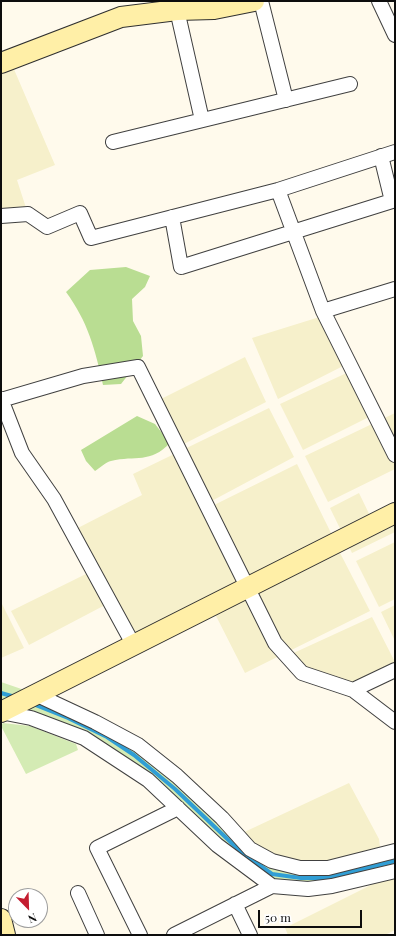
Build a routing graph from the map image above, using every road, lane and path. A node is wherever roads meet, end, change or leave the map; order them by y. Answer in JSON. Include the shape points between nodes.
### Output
{"nodes":[{"id":1,"x":254,"y":1,"type":"edge"},
{"id":2,"x":261,"y":1,"type":"edge"},
{"id":3,"x":379,"y":1,"type":"edge"},
{"id":4,"x":177,"y":10,"type":"junction"},
{"id":5,"x":395,"y":35,"type":"edge"},
{"id":6,"x":1,"y":63,"type":"edge"},
{"id":7,"x":350,"y":84,"type":"dead end"},
{"id":8,"x":286,"y":100,"type":"junction"},
{"id":9,"x":202,"y":120,"type":"junction"},
{"id":10,"x":113,"y":142,"type":"dead end"},
{"id":11,"x":395,"y":152,"type":"edge"},
{"id":12,"x":381,"y":156,"type":"junction"},
{"id":13,"x":278,"y":190,"type":"junction"},
{"id":14,"x":1,"y":216,"type":"edge"},
{"id":15,"x":172,"y":217,"type":"junction"},
{"id":16,"x":294,"y":233,"type":"junction"},
{"id":17,"x":395,"y":289,"type":"edge"},
{"id":18,"x":323,"y":311,"type":"junction"},
{"id":19,"x":1,"y":399,"type":"edge"},
{"id":20,"x":395,"y":455,"type":"edge"},
{"id":21,"x":395,"y":513,"type":"edge"},
{"id":22,"x":248,"y":588,"type":"junction"},
{"id":23,"x":133,"y":644,"type":"junction"},
{"id":24,"x":395,"y":670,"type":"edge"},
{"id":25,"x":354,"y":690,"type":"junction"},
{"id":26,"x":36,"y":694,"type":"junction"},
{"id":27,"x":1,"y":712,"type":"edge"},
{"id":28,"x":395,"y":722,"type":"edge"},
{"id":29,"x":178,"y":808,"type":"junction"},
{"id":30,"x":394,"y":854,"type":"edge"},
{"id":31,"x":395,"y":871,"type":"edge"},
{"id":32,"x":272,"y":886,"type":"junction"},
{"id":33,"x":78,"y":893,"type":"dead end"},
{"id":34,"x":235,"y":904,"type":"junction"},
{"id":35,"x":1,"y":919,"type":"edge"},
{"id":36,"x":5,"y":935,"type":"edge"},
{"id":37,"x":97,"y":935,"type":"edge"},
{"id":38,"x":140,"y":935,"type":"edge"},
{"id":39,"x":174,"y":935,"type":"edge"},
{"id":40,"x":250,"y":935,"type":"edge"}],
"edges":[{"from":1,"to":4,"type":"street","via":[[214,9]]},
{"from":2,"to":8,"type":"street"},
{"from":3,"to":5,"type":"street"},
{"from":4,"to":6,"type":"street","via":[[121,17]]},
{"from":4,"to":9,"type":"street"},
{"from":7,"to":8,"type":"street"},
{"from":8,"to":9,"type":"street"},
{"from":9,"to":10,"type":"street"},
{"from":11,"to":12,"type":"street"},
{"from":12,"to":13,"type":"street"},
{"from":12,"to":16,"type":"street","via":[[392,201]]},
{"from":13,"to":15,"type":"street"},
{"from":13,"to":16,"type":"street"},
{"from":14,"to":15,"type":"street","via":[[28,214],[47,227],[80,213],[91,238]]},
{"from":15,"to":16,"type":"street","via":[[181,266]]},
{"from":16,"to":18,"type":"street"},
{"from":17,"to":18,"type":"street"},
{"from":18,"to":20,"type":"street"},
{"from":19,"to":22,"type":"street","via":[[83,376],[138,367]]},
{"from":19,"to":23,"type":"street","via":[[22,453],[54,499]]},
{"from":21,"to":22,"type":"street"},
{"from":22,"to":23,"type":"street"},
{"from":22,"to":25,"type":"street","via":[[275,643],[302,673]]},
{"from":23,"to":26,"type":"street"},
{"from":24,"to":25,"type":"street"},
{"from":25,"to":28,"type":"street"},
{"from":26,"to":27,"type":"street"},
{"from":26,"to":30,"type":"street","via":[[138,745],[177,776],[250,848],[272,861],[300,868],[328,868]]},
{"from":27,"to":29,"type":"street","via":[[31,718],[84,738],[148,780]]},
{"from":29,"to":32,"type":"street","via":[[217,845]]},
{"from":29,"to":38,"type":"street","via":[[97,848]]},
{"from":31,"to":32,"type":"street","via":[[343,885],[308,889]]},
{"from":32,"to":34,"type":"street"},
{"from":33,"to":37,"type":"street"},
{"from":34,"to":39,"type":"street"},
{"from":34,"to":40,"type":"street"},
{"from":35,"to":36,"type":"street"}]}
